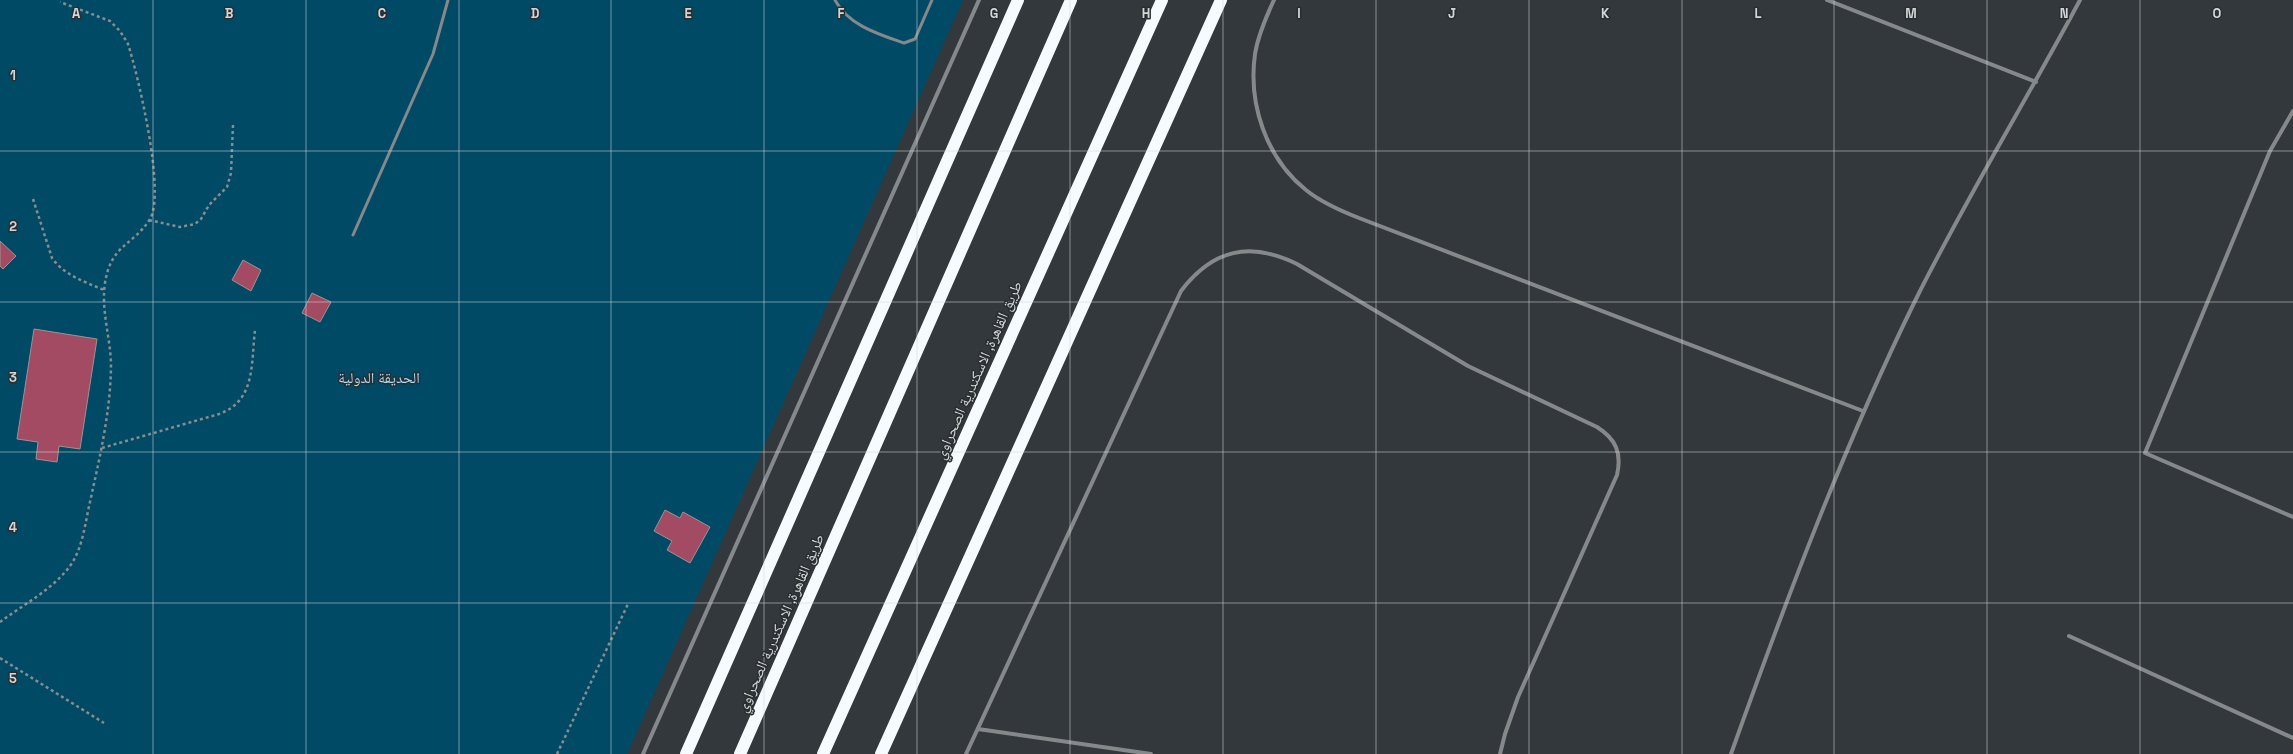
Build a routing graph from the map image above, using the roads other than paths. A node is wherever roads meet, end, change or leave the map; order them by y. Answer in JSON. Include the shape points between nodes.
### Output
{"nodes":[{"id":1,"x":448,"y":0,"type":"edge"},
{"id":2,"x":835,"y":0,"type":"edge"},
{"id":3,"x":932,"y":0,"type":"edge"},
{"id":4,"x":979,"y":0,"type":"edge"},
{"id":5,"x":1018,"y":0,"type":"edge"},
{"id":6,"x":1071,"y":0,"type":"edge"},
{"id":7,"x":1162,"y":0,"type":"edge"},
{"id":8,"x":1221,"y":0,"type":"edge"},
{"id":9,"x":1274,"y":0,"type":"edge"},
{"id":10,"x":1827,"y":0,"type":"edge"},
{"id":11,"x":2080,"y":0,"type":"edge"},
{"id":12,"x":2036,"y":82,"type":"junction"},
{"id":13,"x":2293,"y":111,"type":"edge"},
{"id":14,"x":353,"y":235,"type":"dead end"},
{"id":15,"x":1863,"y":411,"type":"junction"},
{"id":16,"x":2293,"y":517,"type":"edge"},
{"id":17,"x":2069,"y":636,"type":"dead end"},
{"id":18,"x":978,"y":729,"type":"junction"},
{"id":19,"x":2293,"y":738,"type":"edge"},
{"id":20,"x":644,"y":754,"type":"edge"},
{"id":21,"x":686,"y":754,"type":"edge"},
{"id":22,"x":740,"y":754,"type":"edge"},
{"id":23,"x":823,"y":754,"type":"edge"},
{"id":24,"x":881,"y":754,"type":"edge"},
{"id":25,"x":966,"y":754,"type":"edge"},
{"id":26,"x":1151,"y":754,"type":"edge"},
{"id":27,"x":1500,"y":754,"type":"edge"},
{"id":28,"x":1731,"y":754,"type":"edge"}],
"edges":[{"from":1,"to":14,"type":"lane","via":[[433,54]]},
{"from":2,"to":3,"type":"lane","via":[[840,10],[851,20],[904,43],[915,39]]},
{"from":4,"to":20,"type":"street"},
{"from":5,"to":21,"type":"highway"},
{"from":6,"to":22,"type":"highway","name":"طريق القاهرة, الاسكندرية الصحراوي"},
{"from":7,"to":23,"type":"highway","name":"طريق القاهرة, الاسكندرية الصحراوي"},
{"from":8,"to":24,"type":"highway"},
{"from":9,"to":15,"type":"street","via":[[1263,25],[1255,54],[1253,84],[1258,114],[1268,143],[1284,168],[1306,190],[1331,207]]},
{"from":10,"to":12,"type":"street"},
{"from":11,"to":12,"type":"street"},
{"from":12,"to":15,"type":"street","via":[[1970,195]]},
{"from":13,"to":16,"type":"street","via":[[2270,151],[2144,453]]},
{"from":15,"to":28,"type":"street","via":[[1805,551]]},
{"from":17,"to":19,"type":"street"},
{"from":18,"to":25,"type":"street"},
{"from":18,"to":26,"type":"street"},
{"from":18,"to":27,"type":"street","via":[[1181,291],[1197,272],[1224,255],[1242,251],[1261,251],[1297,264],[1468,366],[1597,427],[1607,433],[1619,452],[1620,464],[1617,475],[1518,698]]}]}
